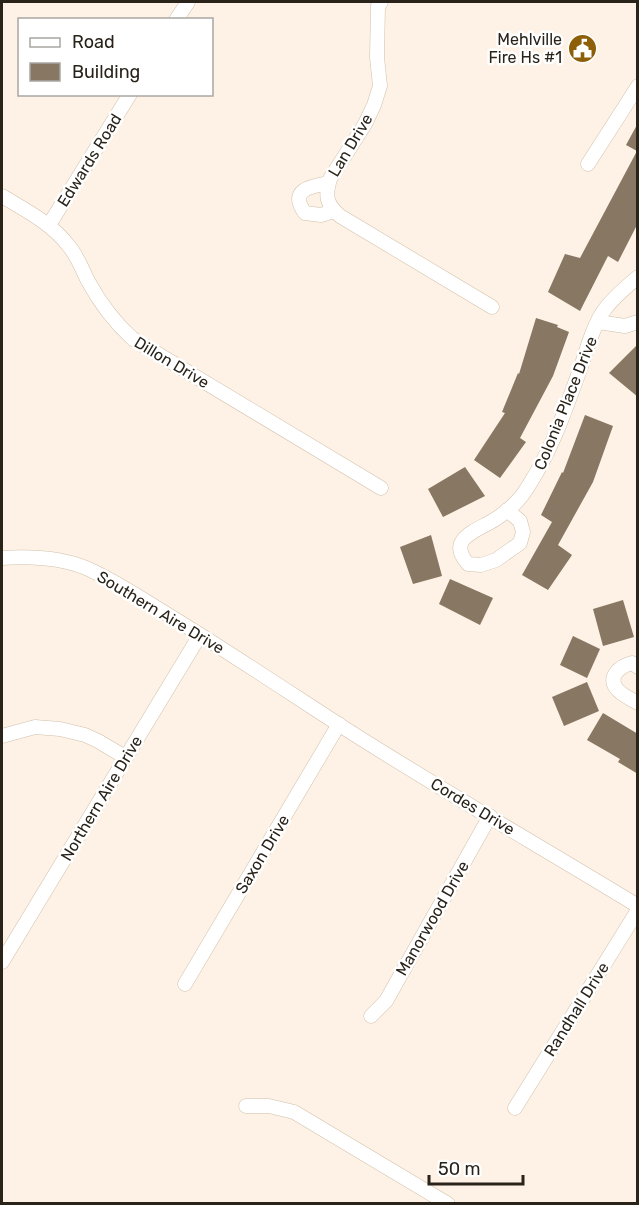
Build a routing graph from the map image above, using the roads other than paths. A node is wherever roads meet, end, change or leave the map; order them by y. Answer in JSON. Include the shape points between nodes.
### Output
{"nodes":[{"id":1,"x":188,"y":2,"type":"edge"},
{"id":2,"x":381,"y":2,"type":"edge"},
{"id":3,"x":177,"y":18,"type":"edge"},
{"id":4,"x":638,"y":86,"type":"edge"},
{"id":5,"x":129,"y":96,"type":"edge"},
{"id":6,"x":588,"y":164,"type":"dead end"},
{"id":7,"x":328,"y":183,"type":"junction"},
{"id":8,"x":2,"y":196,"type":"edge"},
{"id":9,"x":334,"y":211,"type":"junction"},
{"id":10,"x":49,"y":225,"type":"junction"},
{"id":11,"x":638,"y":277,"type":"edge"},
{"id":12,"x":492,"y":307,"type":"dead end"},
{"id":13,"x":598,"y":322,"type":"junction"},
{"id":14,"x":638,"y":322,"type":"edge"},
{"id":15,"x":381,"y":488,"type":"dead end"},
{"id":16,"x":507,"y":510,"type":"junction"},
{"id":17,"x":2,"y":558,"type":"edge"},
{"id":18,"x":200,"y":634,"type":"junction"},
{"id":19,"x":638,"y":667,"type":"edge"},
{"id":20,"x":638,"y":703,"type":"edge"},
{"id":21,"x":309,"y":704,"type":"joint"},
{"id":22,"x":339,"y":724,"type":"junction"},
{"id":23,"x":2,"y":736,"type":"edge"},
{"id":24,"x":125,"y":757,"type":"junction"},
{"id":25,"x":490,"y":816,"type":"junction"},
{"id":26,"x":638,"y":908,"type":"edge"},
{"id":27,"x":2,"y":963,"type":"edge"},
{"id":28,"x":185,"y":984,"type":"dead end"},
{"id":29,"x":371,"y":1016,"type":"dead end"},
{"id":30,"x":246,"y":1106,"type":"dead end"},
{"id":31,"x":515,"y":1108,"type":"dead end"},
{"id":32,"x":448,"y":1203,"type":"edge"}],
"edges":[{"from":1,"to":3,"type":"street"},
{"from":2,"to":7,"type":"street","name":"Lan Drive","via":[[377,27],[380,86],[365,124]]},
{"from":4,"to":6,"type":"street"},
{"from":5,"to":10,"type":"street","name":"Edwards Road"},
{"from":7,"to":9,"type":"street","name":"Lan Drive","via":[[327,201]]},
{"from":7,"to":9,"type":"street","name":"Lan Drive","via":[[303,189],[300,205],[305,213],[321,215]]},
{"from":8,"to":10,"type":"street","name":"Dillon Drive"},
{"from":9,"to":12,"type":"street"},
{"from":10,"to":15,"type":"street","name":"Dillon Drive","via":[[69,246],[109,315],[133,339]]},
{"from":11,"to":13,"type":"street","name":"Colonia Place Drive","via":[[603,310]]},
{"from":13,"to":14,"type":"street","name":"Colonia Place Drive","via":[[625,326]]},
{"from":13,"to":16,"type":"street","name":"Colonia Place Drive","via":[[541,465],[528,488]]},
{"from":16,"to":16,"type":"street","name":"Colonia Place Drive","via":[[465,538],[460,545],[461,556],[468,564],[496,560],[520,543],[520,521]]},
{"from":17,"to":18,"type":"street","name":"Southern Aire Drive","via":[[56,559],[88,569]]},
{"from":18,"to":21,"type":"street","name":"Southern Aire Drive"},
{"from":18,"to":24,"type":"street","name":"Northern Aire Drive"},
{"from":19,"to":20,"type":"street","via":[[632,663],[623,665],[614,678],[615,687]]},
{"from":21,"to":22,"type":"street","name":"Cordes Drive"},
{"from":22,"to":25,"type":"street","name":"Cordes Drive"},
{"from":22,"to":28,"type":"street","name":"Saxon Drive"},
{"from":23,"to":24,"type":"street","via":[[35,727],[60,729],[85,735]]},
{"from":24,"to":27,"type":"street","name":"Northern Aire Drive"},
{"from":25,"to":26,"type":"street","name":"Cordes Drive"},
{"from":25,"to":29,"type":"street","name":"Manorwood Drive","via":[[386,1001]]},
{"from":26,"to":31,"type":"street","name":"Randhall Drive"},
{"from":30,"to":32,"type":"street","via":[[294,1112]]}]}
